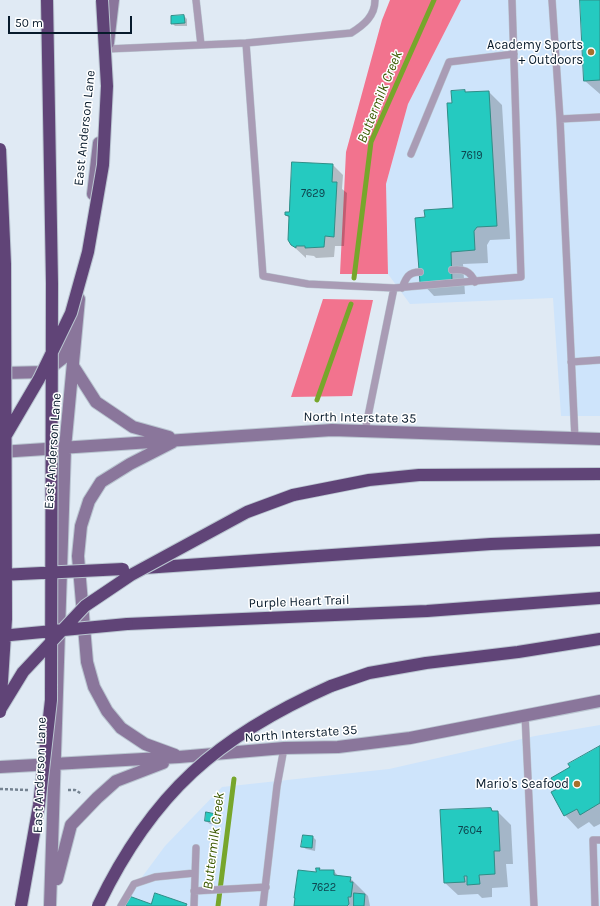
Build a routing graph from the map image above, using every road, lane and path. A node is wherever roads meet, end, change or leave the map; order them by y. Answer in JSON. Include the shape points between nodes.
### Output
{"nodes":[{"id":1,"x":47,"y":0,"type":"edge"},
{"id":2,"x":102,"y":0,"type":"edge"},
{"id":3,"x":113,"y":0,"type":"edge"},
{"id":4,"x":196,"y":0,"type":"edge"},
{"id":5,"x":376,"y":0,"type":"edge"},
{"id":6,"x":512,"y":0,"type":"edge"},
{"id":7,"x":552,"y":0,"type":"edge"},
{"id":8,"x":246,"y":43,"type":"junction"},
{"id":9,"x":201,"y":45,"type":"junction"},
{"id":10,"x":107,"y":49,"type":"junction"},
{"id":11,"x":514,"y":54,"type":"junction"},
{"id":12,"x":600,"y":117,"type":"edge"},
{"id":13,"x":560,"y":119,"type":"junction"},
{"id":14,"x":0,"y":149,"type":"edge"},
{"id":15,"x":411,"y":154,"type":"dead end"},
{"id":16,"x":452,"y":270,"type":"dead end"},
{"id":17,"x":420,"y":272,"type":"dead end"},
{"id":18,"x":475,"y":282,"type":"junction"},
{"id":19,"x":394,"y":288,"type":"junction"},
{"id":20,"x":402,"y":288,"type":"junction"},
{"id":21,"x":75,"y":326,"type":"junction"},
{"id":22,"x":600,"y":360,"type":"edge"},
{"id":23,"x":571,"y":362,"type":"junction"},
{"id":24,"x":73,"y":366,"type":"junction"},
{"id":25,"x":0,"y":371,"type":"edge"},
{"id":26,"x":366,"y":431,"type":"junction"},
{"id":27,"x":575,"y":439,"type":"junction"},
{"id":28,"x":600,"y":439,"type":"edge"},
{"id":29,"x":178,"y":440,"type":"junction"},
{"id":30,"x":0,"y":444,"type":"edge"},
{"id":31,"x":64,"y":448,"type":"junction"},
{"id":32,"x":0,"y":452,"type":"edge"},
{"id":33,"x":600,"y":474,"type":"edge"},
{"id":34,"x":600,"y":540,"type":"edge"},
{"id":35,"x":0,"y":575,"type":"edge"},
{"id":36,"x":600,"y":598,"type":"edge"},
{"id":37,"x":0,"y":636,"type":"edge"},
{"id":38,"x":600,"y":639,"type":"edge"},
{"id":39,"x":600,"y":701,"type":"edge"},
{"id":40,"x":0,"y":711,"type":"edge"},
{"id":41,"x":525,"y":715,"type":"junction"},
{"id":42,"x":284,"y":748,"type":"junction"},
{"id":43,"x":180,"y":757,"type":"junction"},
{"id":44,"x":55,"y":765,"type":"junction"},
{"id":45,"x":0,"y":767,"type":"edge"},
{"id":46,"x":0,"y":789,"type":"edge"},
{"id":47,"x":62,"y":789,"type":"dead end"},
{"id":48,"x":29,"y":790,"type":"dead end"},
{"id":49,"x":82,"y":794,"type":"dead end"},
{"id":50,"x":600,"y":840,"type":"edge"},
{"id":51,"x":196,"y":848,"type":"dead end"},
{"id":52,"x":195,"y":874,"type":"junction"},
{"id":53,"x":266,"y":888,"type":"junction"},
{"id":54,"x":194,"y":891,"type":"junction"},
{"id":55,"x":20,"y":906,"type":"edge"},
{"id":56,"x":51,"y":906,"type":"edge"},
{"id":57,"x":98,"y":906,"type":"edge"},
{"id":58,"x":120,"y":906,"type":"edge"},
{"id":59,"x":194,"y":906,"type":"edge"},
{"id":60,"x":263,"y":906,"type":"edge"},
{"id":61,"x":534,"y":906,"type":"edge"},
{"id":62,"x":595,"y":906,"type":"edge"}],
"edges":[{"from":1,"to":55,"type":"highway","bridge":true,"via":[[52,282],[51,700],[40,806]]},
{"from":2,"to":30,"type":"highway","bridge":true,"via":[[107,86],[103,165],[88,252],[71,313],[39,379]]},
{"from":3,"to":10,"type":"main road","name":"East Anderson Lane"},
{"from":4,"to":9,"type":"lane"},
{"from":5,"to":8,"type":"lane","via":[[375,9],[363,25],[351,33]]},
{"from":6,"to":11,"type":"lane"},
{"from":7,"to":13,"type":"lane"},
{"from":8,"to":9,"type":"lane"},
{"from":8,"to":19,"type":"lane","via":[[263,276],[308,284]]},
{"from":9,"to":10,"type":"lane"},
{"from":10,"to":21,"type":"main road","name":"East Anderson Lane","via":[[98,157]]},
{"from":11,"to":15,"type":"lane","via":[[449,62]]},
{"from":11,"to":18,"type":"lane","via":[[521,277]]},
{"from":12,"to":13,"type":"lane"},
{"from":13,"to":23,"type":"lane"},
{"from":14,"to":40,"type":"highway","bridge":true,"via":[[5,264],[6,611]]},
{"from":16,"to":18,"type":"lane","via":[[464,269],[472,275]]},
{"from":17,"to":20,"type":"lane","via":[[413,272],[406,277]]},
{"from":18,"to":20,"type":"lane"},
{"from":19,"to":20,"type":"lane"},
{"from":19,"to":26,"type":"lane"},
{"from":21,"to":24,"type":"main road","name":"East Anderson Lane"},
{"from":21,"to":25,"type":"main road","via":[[63,358],[45,372]]},
{"from":22,"to":23,"type":"lane"},
{"from":23,"to":27,"type":"lane"},
{"from":24,"to":29,"type":"main road","via":[[96,402],[133,427]]},
{"from":24,"to":31,"type":"main road","name":"East Anderson Lane"},
{"from":26,"to":27,"type":"main road","name":"North Interstate 35"},
{"from":26,"to":29,"type":"main road","name":"North Interstate 35","via":[[332,430]]},
{"from":27,"to":28,"type":"main road","name":"North Interstate 35"},
{"from":29,"to":31,"type":"main road","name":"North Interstate 35"},
{"from":29,"to":43,"type":"main road","via":[[101,482],[89,502],[81,526],[78,556],[86,662],[94,687],[107,711],[121,728],[145,744]]},
{"from":31,"to":32,"type":"main road","name":"North Interstate 35"},
{"from":31,"to":44,"type":"main road","name":"East Anderson Lane"},
{"from":33,"to":40,"type":"highway","bridge":true,"via":[[419,475],[369,480],[293,495],[247,512],[132,575],[85,606],[23,672]]},
{"from":34,"to":35,"type":"highway","bridge":true,"via":[[491,544]]},
{"from":36,"to":37,"type":"highway","name":"Purple Heart Trail","bridge":true,"via":[[427,611],[126,624]]},
{"from":38,"to":57,"type":"highway","bridge":true,"via":[[369,673],[294,702],[242,733],[190,774],[141,831],[112,877]]},
{"from":39,"to":41,"type":"main road","name":"North Interstate 35"},
{"from":41,"to":42,"type":"main road","name":"North Interstate 35","via":[[410,738],[338,748]]},
{"from":41,"to":61,"type":"lane"},
{"from":42,"to":43,"type":"main road","name":"North Interstate 35"},
{"from":42,"to":53,"type":"lane","via":[[268,853]]},
{"from":43,"to":44,"type":"main road","name":"North Interstate 35"},
{"from":43,"to":56,"type":"main road","via":[[116,782],[71,825]]},
{"from":44,"to":45,"type":"main road","name":"North Interstate 35"},
{"from":44,"to":56,"type":"main road","name":"East Anderson Lane"},
{"from":46,"to":48,"type":"path"},
{"from":47,"to":49,"type":"path","via":[[75,790]]},
{"from":50,"to":62,"type":"lane","via":[[593,840]]},
{"from":51,"to":52,"type":"lane"},
{"from":52,"to":54,"type":"lane"},
{"from":52,"to":58,"type":"lane","via":[[155,877],[134,884]]},
{"from":53,"to":54,"type":"lane"},
{"from":53,"to":60,"type":"lane"},
{"from":54,"to":59,"type":"lane"}]}
